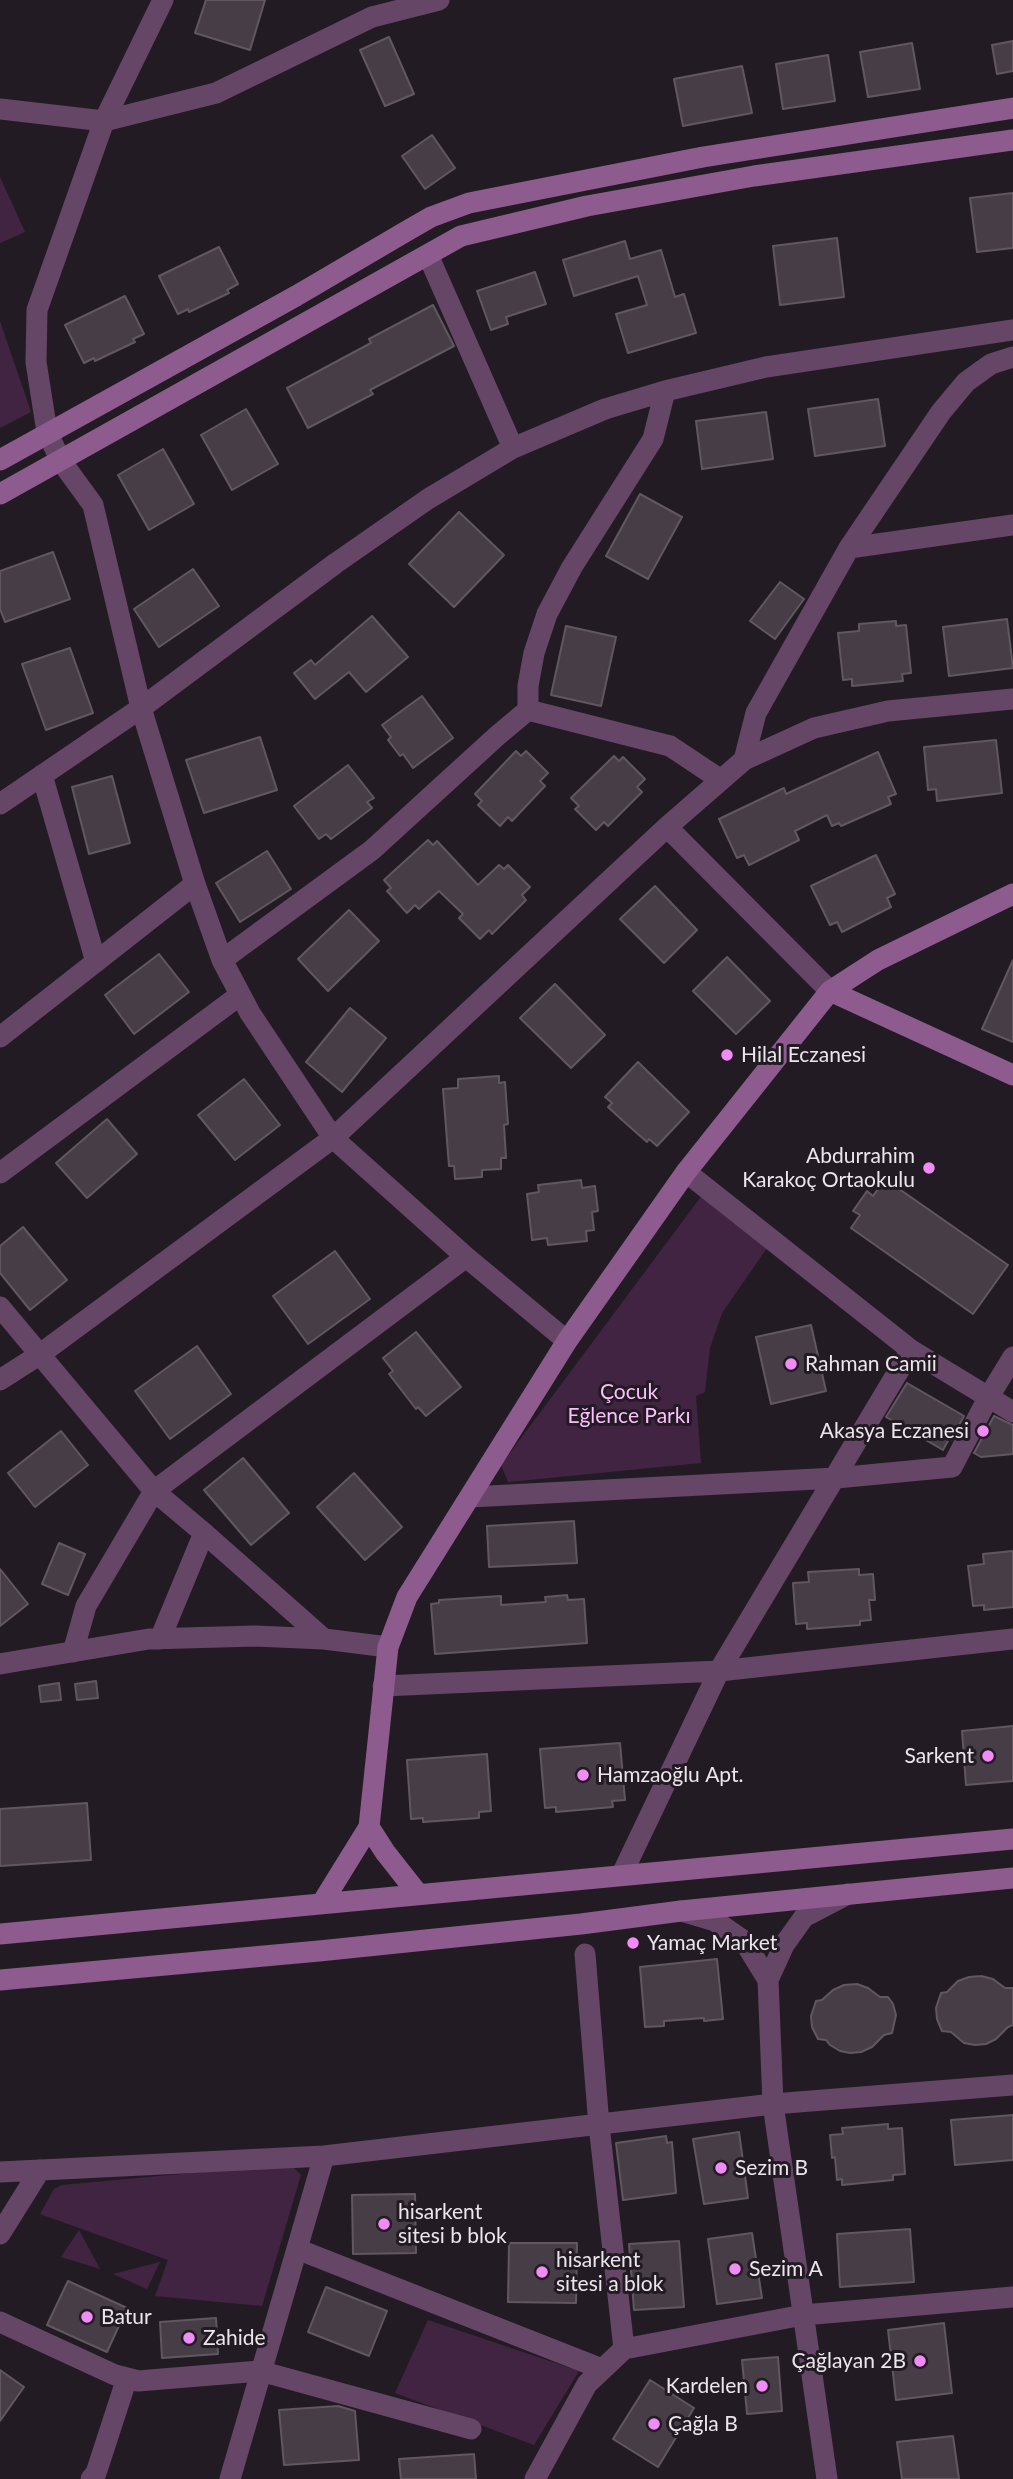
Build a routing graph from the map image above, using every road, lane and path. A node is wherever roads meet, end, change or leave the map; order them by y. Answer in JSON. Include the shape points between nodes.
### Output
{"nodes":[{"id":1,"x":163,"y":0,"type":"edge"},
{"id":2,"x":439,"y":0,"type":"edge"},
{"id":3,"x":1013,"y":108,"type":"edge"},
{"id":4,"x":0,"y":109,"type":"edge"},
{"id":5,"x":104,"y":121,"type":"junction"},
{"id":6,"x":1013,"y":140,"type":"edge"},
{"id":7,"x":428,"y":255,"type":"junction"},
{"id":8,"x":1013,"y":330,"type":"edge"},
{"id":9,"x":1013,"y":357,"type":"edge"},
{"id":10,"x":664,"y":391,"type":"junction"},
{"id":11,"x":47,"y":432,"type":"junction"},
{"id":12,"x":513,"y":448,"type":"junction"},
{"id":13,"x":0,"y":460,"type":"edge"},
{"id":14,"x":61,"y":461,"type":"junction"},
{"id":15,"x":0,"y":494,"type":"edge"},
{"id":16,"x":1013,"y":525,"type":"edge"},
{"id":17,"x":849,"y":548,"type":"junction"},
{"id":18,"x":1013,"y":699,"type":"edge"},
{"id":19,"x":141,"y":708,"type":"junction"},
{"id":20,"x":528,"y":710,"type":"junction"},
{"id":21,"x":744,"y":760,"type":"junction"},
{"id":22,"x":42,"y":775,"type":"junction"},
{"id":23,"x":721,"y":780,"type":"junction"},
{"id":24,"x":0,"y":804,"type":"edge"},
{"id":25,"x":667,"y":827,"type":"junction"},
{"id":26,"x":195,"y":884,"type":"junction"},
{"id":27,"x":1013,"y":894,"type":"edge"},
{"id":28,"x":222,"y":960,"type":"junction"},
{"id":29,"x":96,"y":962,"type":"junction"},
{"id":30,"x":830,"y":991,"type":"junction"},
{"id":31,"x":240,"y":995,"type":"junction"},
{"id":32,"x":0,"y":1037,"type":"edge"},
{"id":33,"x":1013,"y":1075,"type":"edge"},
{"id":34,"x":333,"y":1138,"type":"junction"},
{"id":35,"x":686,"y":1172,"type":"junction"},
{"id":36,"x":0,"y":1173,"type":"edge"},
{"id":37,"x":466,"y":1257,"type":"junction"},
{"id":38,"x":0,"y":1307,"type":"edge"},
{"id":39,"x":567,"y":1341,"type":"junction"},
{"id":40,"x":911,"y":1350,"type":"junction"},
{"id":41,"x":39,"y":1355,"type":"junction"},
{"id":42,"x":1013,"y":1357,"type":"edge"},
{"id":43,"x":0,"y":1380,"type":"edge"},
{"id":44,"x":988,"y":1398,"type":"junction"},
{"id":45,"x":1013,"y":1412,"type":"edge"},
{"id":46,"x":836,"y":1478,"type":"junction"},
{"id":47,"x":154,"y":1491,"type":"junction"},
{"id":48,"x":470,"y":1497,"type":"junction"},
{"id":49,"x":204,"y":1533,"type":"junction"},
{"id":50,"x":160,"y":1639,"type":"junction"},
{"id":51,"x":324,"y":1639,"type":"junction"},
{"id":52,"x":1013,"y":1639,"type":"edge"},
{"id":53,"x":388,"y":1647,"type":"junction"},
{"id":54,"x":73,"y":1651,"type":"junction"},
{"id":55,"x":0,"y":1664,"type":"edge"},
{"id":56,"x":719,"y":1671,"type":"junction"},
{"id":57,"x":383,"y":1686,"type":"junction"},
{"id":58,"x":369,"y":1827,"type":"junction"},
{"id":59,"x":1013,"y":1839,"type":"edge"},
{"id":60,"x":622,"y":1874,"type":"junction"},
{"id":61,"x":1013,"y":1878,"type":"edge"},
{"id":62,"x":418,"y":1894,"type":"junction"},
{"id":63,"x":849,"y":1894,"type":"junction"},
{"id":64,"x":322,"y":1903,"type":"junction"},
{"id":65,"x":681,"y":1911,"type":"junction"},
{"id":66,"x":0,"y":1934,"type":"edge"},
{"id":67,"x":585,"y":1954,"type":"dead end"},
{"id":68,"x":0,"y":1980,"type":"edge"},
{"id":69,"x":768,"y":1980,"type":"junction"},
{"id":70,"x":1013,"y":2085,"type":"edge"},
{"id":71,"x":773,"y":2104,"type":"junction"},
{"id":72,"x":599,"y":2124,"type":"junction"},
{"id":73,"x":324,"y":2156,"type":"junction"},
{"id":74,"x":40,"y":2170,"type":"junction"},
{"id":75,"x":0,"y":2172,"type":"edge"},
{"id":76,"x":0,"y":2234,"type":"edge"},
{"id":77,"x":297,"y":2249,"type":"junction"},
{"id":78,"x":1013,"y":2297,"type":"edge"},
{"id":79,"x":803,"y":2315,"type":"junction"},
{"id":80,"x":0,"y":2322,"type":"edge"},
{"id":81,"x":624,"y":2349,"type":"junction"},
{"id":82,"x":602,"y":2369,"type":"junction"},
{"id":83,"x":260,"y":2371,"type":"junction"},
{"id":84,"x":127,"y":2378,"type":"junction"},
{"id":85,"x":471,"y":2429,"type":"dead end"},
{"id":86,"x":825,"y":2477,"type":"edge"},
{"id":87,"x":91,"y":2479,"type":"edge"},
{"id":88,"x":230,"y":2479,"type":"edge"},
{"id":89,"x":535,"y":2479,"type":"edge"}],
"edges":[{"from":1,"to":5,"type":"street"},
{"from":2,"to":5,"type":"street","via":[[372,17],[216,93]]},
{"from":3,"to":11,"type":"street","via":[[703,157],[470,203],[431,217]]},
{"from":4,"to":5,"type":"street"},
{"from":5,"to":11,"type":"street","via":[[37,310],[36,362]]},
{"from":6,"to":7,"type":"street","via":[[754,176],[587,206],[461,236]]},
{"from":7,"to":12,"type":"street"},
{"from":7,"to":14,"type":"street"},
{"from":8,"to":10,"type":"street","via":[[766,368]]},
{"from":9,"to":17,"type":"street","via":[[991,364],[966,382]]},
{"from":10,"to":12,"type":"street","via":[[606,409]]},
{"from":10,"to":20,"type":"street","via":[[653,439],[547,614],[534,653]]},
{"from":11,"to":13,"type":"street"},
{"from":11,"to":14,"type":"street"},
{"from":12,"to":19,"type":"street","via":[[428,499],[336,563]]},
{"from":14,"to":15,"type":"street"},
{"from":14,"to":19,"type":"street","via":[[93,505]]},
{"from":16,"to":17,"type":"street"},
{"from":17,"to":21,"type":"street","via":[[756,713]]},
{"from":18,"to":21,"type":"street","via":[[888,711],[814,728]]},
{"from":19,"to":22,"type":"street"},
{"from":19,"to":26,"type":"street"},
{"from":20,"to":23,"type":"street","via":[[670,746]]},
{"from":20,"to":28,"type":"street","via":[[372,850]]},
{"from":21,"to":23,"type":"street"},
{"from":22,"to":24,"type":"street"},
{"from":22,"to":29,"type":"street"},
{"from":23,"to":25,"type":"street"},
{"from":25,"to":30,"type":"street"},
{"from":25,"to":34,"type":"street"},
{"from":26,"to":28,"type":"street"},
{"from":26,"to":29,"type":"street"},
{"from":27,"to":30,"type":"street","via":[[878,960]]},
{"from":28,"to":31,"type":"street"},
{"from":29,"to":32,"type":"street"},
{"from":30,"to":33,"type":"street"},
{"from":30,"to":35,"type":"street"},
{"from":31,"to":34,"type":"street"},
{"from":31,"to":36,"type":"street"},
{"from":34,"to":37,"type":"street"},
{"from":34,"to":41,"type":"street"},
{"from":35,"to":39,"type":"street"},
{"from":35,"to":40,"type":"street"},
{"from":37,"to":39,"type":"street"},
{"from":37,"to":47,"type":"street"},
{"from":38,"to":41,"type":"street"},
{"from":39,"to":48,"type":"street"},
{"from":40,"to":44,"type":"street"},
{"from":40,"to":46,"type":"street"},
{"from":41,"to":43,"type":"street"},
{"from":41,"to":47,"type":"street"},
{"from":42,"to":44,"type":"street"},
{"from":44,"to":45,"type":"street"},
{"from":44,"to":46,"type":"street","via":[[952,1466]]},
{"from":46,"to":48,"type":"street"},
{"from":46,"to":56,"type":"street"},
{"from":47,"to":49,"type":"street"},
{"from":47,"to":54,"type":"street","via":[[86,1606]]},
{"from":48,"to":53,"type":"street","via":[[407,1597]]},
{"from":49,"to":50,"type":"street"},
{"from":49,"to":51,"type":"street"},
{"from":50,"to":51,"type":"street"},
{"from":50,"to":54,"type":"street"},
{"from":51,"to":53,"type":"street"},
{"from":52,"to":56,"type":"street"},
{"from":53,"to":57,"type":"street"},
{"from":54,"to":55,"type":"street"},
{"from":56,"to":57,"type":"street"},
{"from":56,"to":60,"type":"street"},
{"from":57,"to":58,"type":"street"},
{"from":58,"to":62,"type":"street"},
{"from":58,"to":64,"type":"street"},
{"from":59,"to":60,"type":"street"},
{"from":60,"to":62,"type":"street"},
{"from":61,"to":63,"type":"street"},
{"from":62,"to":64,"type":"street"},
{"from":63,"to":65,"type":"street"},
{"from":63,"to":69,"type":"street","via":[[804,1917]]},
{"from":64,"to":66,"type":"street"},
{"from":65,"to":68,"type":"street"},
{"from":65,"to":69,"type":"street","via":[[716,1921],[744,1941]]},
{"from":67,"to":72,"type":"street"},
{"from":69,"to":71,"type":"street"},
{"from":70,"to":71,"type":"street"},
{"from":71,"to":72,"type":"street"},
{"from":71,"to":79,"type":"street"},
{"from":72,"to":73,"type":"street"},
{"from":72,"to":81,"type":"street"},
{"from":73,"to":74,"type":"street"},
{"from":73,"to":77,"type":"street"},
{"from":74,"to":75,"type":"street"},
{"from":74,"to":76,"type":"street"},
{"from":77,"to":82,"type":"street"},
{"from":77,"to":83,"type":"street"},
{"from":78,"to":79,"type":"street"},
{"from":79,"to":81,"type":"street"},
{"from":79,"to":86,"type":"street"},
{"from":80,"to":84,"type":"street"},
{"from":81,"to":82,"type":"street"},
{"from":82,"to":89,"type":"street","via":[[587,2384]]},
{"from":83,"to":84,"type":"street","via":[[138,2381]]},
{"from":83,"to":85,"type":"street"},
{"from":83,"to":88,"type":"street"},
{"from":84,"to":87,"type":"street"}]}
